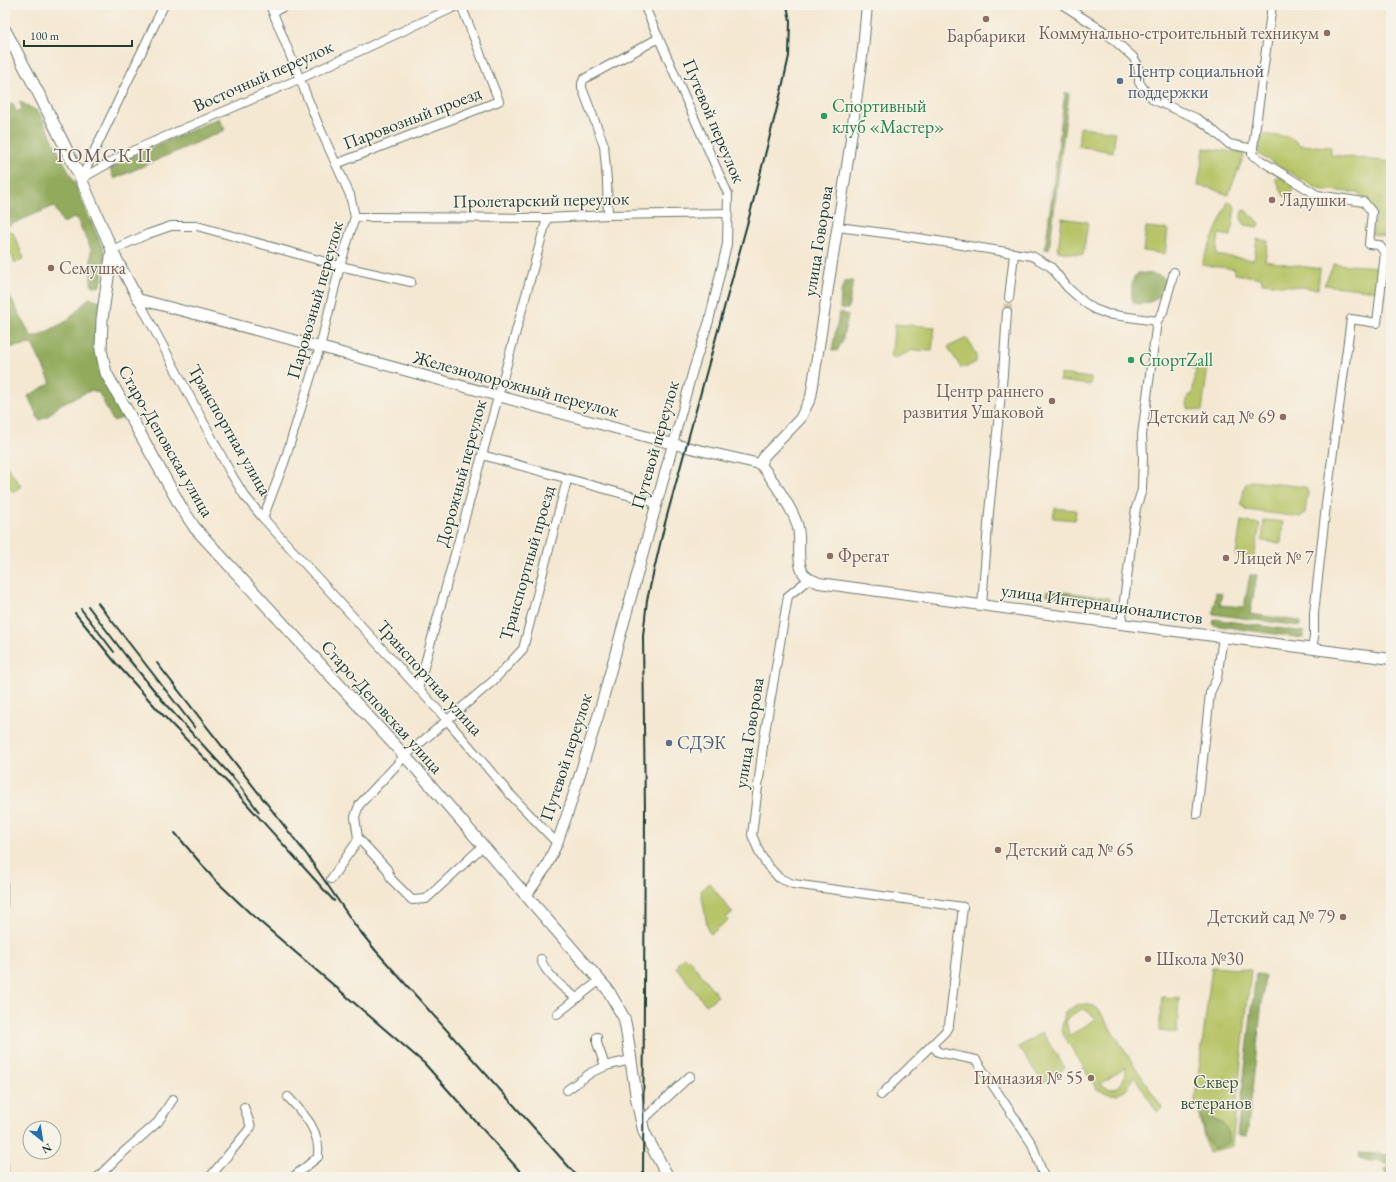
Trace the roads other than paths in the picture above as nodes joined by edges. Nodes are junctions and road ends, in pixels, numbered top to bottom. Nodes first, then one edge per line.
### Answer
1 (164, 5) edge
2 (287, 5) edge
3 (460, 5) edge
4 (644, 5) edge
5 (867, 5) edge
6 (1063, 5) edge
7 (1272, 5) edge
8 (271, 8) edge
9 (5, 30) edge
10 (659, 38) junction
11 (299, 79) junction
12 (1253, 149) junction
13 (336, 164) junction
14 (81, 179) junction
15 (728, 213) junction
16 (608, 215) junction
17 (355, 217) junction
18 (547, 218) junction
19 (838, 227) junction
20 (112, 250) junction
21 (1014, 254) junction
22 (340, 266) junction
23 (1174, 272) dead end
24 (411, 282) dead end
25 (1009, 298) tunnel mouth
26 (138, 299) junction
27 (1007, 312) tunnel mouth
28 (1157, 321) junction
29 (320, 347) junction
30 (498, 397) junction
31 (672, 444) junction
32 (482, 456) junction
33 (760, 464) junction
34 (567, 480) junction
35 (656, 504) junction
36 (263, 518) junction
37 (809, 579) junction
38 (982, 606) junction
39 (1121, 624) junction
40 (1223, 637) junction
41 (1312, 649) junction
42 (1391, 659) edge
43 (418, 689) junction
44 (447, 720) junction
45 (405, 756) junction
46 (1197, 814) dead end
47 (358, 838) junction
48 (557, 843) junction
49 (483, 846) junction
50 (331, 879) dead end
51 (526, 896) junction
52 (541, 959) dead end
53 (600, 980) junction
54 (577, 998) junction
55 (557, 1014) dead end
56 (597, 1038) dead end
57 (932, 1045) junction
58 (631, 1060) junction
59 (605, 1066) junction
60 (690, 1076) dead end
61 (567, 1090) dead end
62 (881, 1095) dead end
63 (288, 1096) dead end
64 (173, 1099) dead end
65 (244, 1107) dead end
66 (642, 1123) junction
67 (98, 1177) edge
68 (210, 1177) edge
69 (293, 1177) edge
70 (668, 1177) edge
71 (1044, 1177) edge

1 - 14 street
2 - 8 street
3 - 11 street, Восточный переулок
3 - 13 street, Паровозный проезд
4 - 10 street, Путевой переулок
5 - 19 street, улица Говорова
6 - 12 street
7 - 12 street
8 - 11 street, Паровозный переулок
9 - 14 main road, Транспортная улица
10 - 15 street, Путевой переулок
10 - 16 street
11 - 13 street, Паровозный переулок
11 - 14 street, Восточный переулок
12 - 41 street
13 - 17 street, Паровозный переулок
14 - 20 main road, Транспортная улица
15 - 16 street, Пролетарский переулок
15 - 31 street, Путевой переулок
16 - 18 street, Пролетарский переулок
17 - 18 street, Пролетарский переулок
17 - 22 street, Паровозный переулок
18 - 30 street, Дорожный переулок
19 - 21 street
19 - 33 street, улица Говорова
20 - 22 street
20 - 26 street, Транспортная улица
20 - 45 main road, Старо-Деповская улица
21 - 25 street
21 - 28 street
22 - 24 street
22 - 29 street, Паровозный переулок
23 - 28 street
26 - 29 street, Железнодорожный переулок
26 - 36 street, Транспортная улица
27 - 38 street
28 - 39 street
29 - 30 street, Железнодорожный переулок
29 - 36 street, Паровозный переулок
30 - 31 street, Железнодорожный переулок
30 - 32 street, Дорожный переулок
31 - 33 street, Железнодорожный переулок
31 - 35 street, Путевой переулок
32 - 34 street
32 - 43 street, Дорожный переулок
33 - 37 street
34 - 35 street
34 - 44 street, Транспортный проезд
35 - 48 street, Путевой переулок
36 - 43 street, Транспортная улица
37 - 38 street, улица Интернационалистов
37 - 57 street, улица Говорова
38 - 39 street, улица Интернационалистов
39 - 40 street, улица Интернационалистов
40 - 41 street, улица Интернационалистов
40 - 46 street
41 - 42 street, улица Интернационалистов
43 - 44 street, Транспортная улица
44 - 45 street, Транспортный проезд
44 - 48 street, Транспортная улица
45 - 47 street, Транспортный проезд
45 - 49 main road, Старо-Деповская улица
47 - 49 street
47 - 50 street
48 - 51 street, Путевой переулок
49 - 51 main road, Старо-Деповская улица
51 - 53 main road, Старо-Деповская улица
52 - 54 street
53 - 54 street
53 - 58 main road, Старо-Деповская улица
54 - 55 street
56 - 59 street
57 - 62 street
57 - 71 street
58 - 59 street
58 - 66 main road, Старо-Деповская улица
59 - 61 street
60 - 66 street
63 - 69 street
64 - 67 street
65 - 68 street
66 - 70 main road, Старо-Деповская улица

